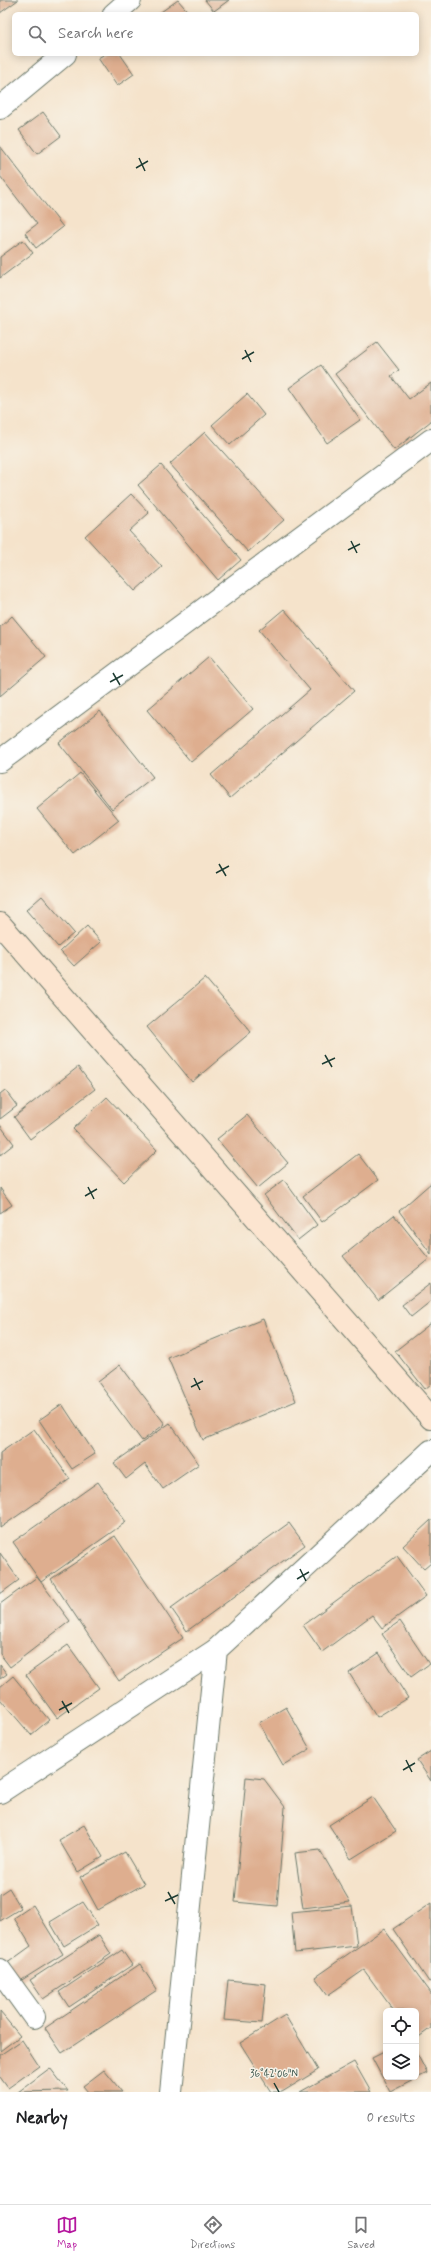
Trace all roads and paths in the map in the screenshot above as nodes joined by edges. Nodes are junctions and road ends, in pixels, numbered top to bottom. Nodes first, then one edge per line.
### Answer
1 (130, 0) edge
2 (116, 12) edge
3 (63, 56) edge
4 (0, 108) edge
5 (431, 440) edge
6 (0, 761) edge
7 (0, 924) edge
8 (431, 1418) edge
9 (431, 1451) edge
10 (216, 1650) junction
11 (0, 1792) edge
12 (0, 1970) edge
13 (34, 2017) dead end
14 (171, 2092) edge

1 - 2 street
3 - 4 street
5 - 6 street
7 - 8 street
9 - 10 street
10 - 11 street
10 - 14 street
12 - 13 street

